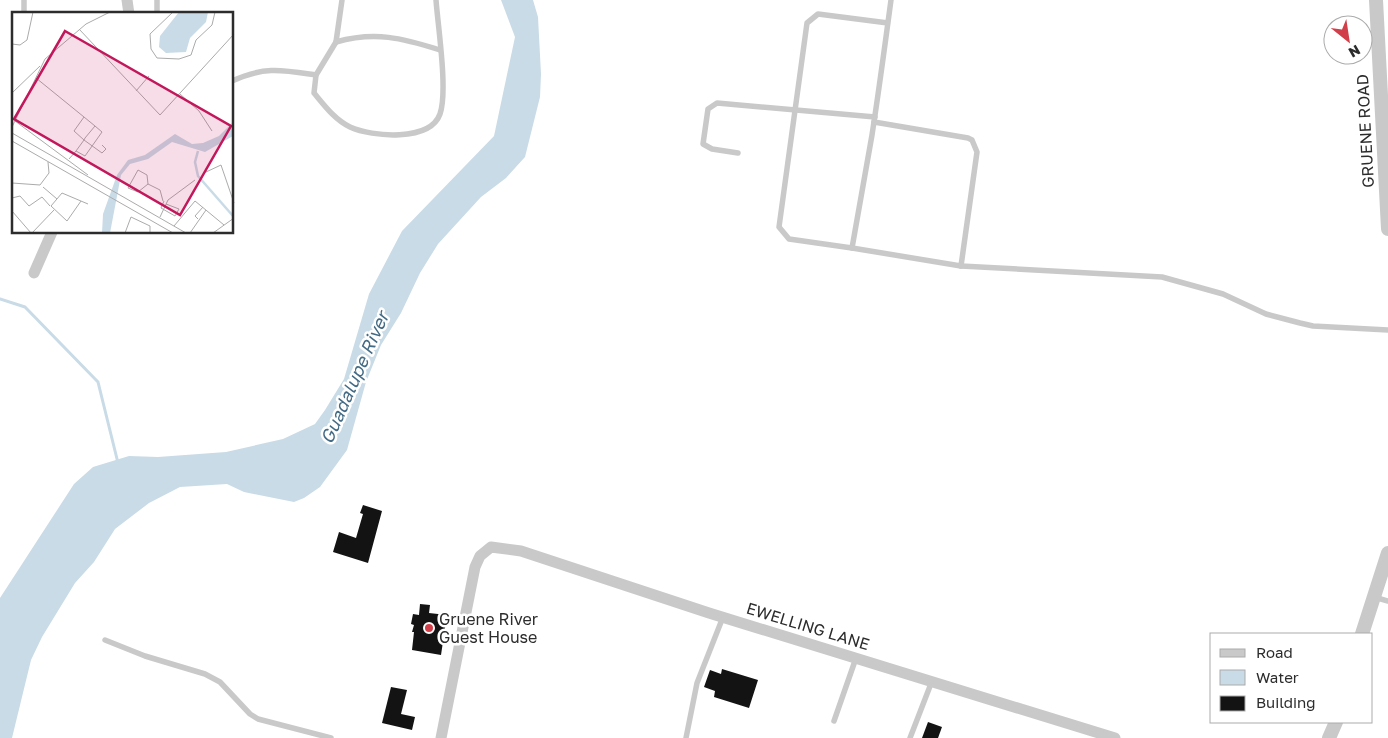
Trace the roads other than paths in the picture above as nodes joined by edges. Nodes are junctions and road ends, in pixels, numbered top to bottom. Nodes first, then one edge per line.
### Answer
1 (342, 0) edge
2 (436, 0) edge
3 (891, 0) edge
4 (1376, 0) edge
5 (888, 23) junction
6 (336, 42) junction
7 (440, 50) junction
8 (316, 75) junction
9 (234, 80) edge
10 (795, 110) junction
11 (874, 120) junction
12 (738, 153) dead end
13 (1388, 229) edge
14 (51, 234) edge
15 (852, 248) junction
16 (961, 266) junction
17 (34, 273) dead end
18 (1388, 330) edge
19 (1388, 553) edge
20 (1374, 597) junction
21 (1388, 601) edge
22 (723, 617) junction
23 (1362, 633) edge
24 (105, 640) dead end
25 (856, 658) junction
26 (932, 682) junction
27 (834, 721) dead end
28 (1336, 723) edge
29 (331, 738) edge
30 (441, 738) edge
31 (686, 738) edge
32 (910, 738) edge
33 (1114, 738) edge
34 (1329, 738) edge

1 - 6 lane
2 - 7 lane
3 - 5 lane
4 - 13 street, GRUENE ROAD
5 - 10 lane
5 - 11 lane
6 - 7 lane
6 - 8 lane
7 - 8 lane
8 - 9 lane
10 - 11 lane
10 - 12 lane
10 - 15 lane
11 - 15 lane
11 - 16 lane
14 - 17 street
15 - 16 lane
16 - 18 lane
19 - 20 street
20 - 21 lane
20 - 23 street
22 - 25 street, EWELLING LANE
22 - 30 street, EWELLING LANE
22 - 31 lane
24 - 29 lane
25 - 26 street, EWELLING LANE
25 - 27 lane
26 - 32 lane
26 - 33 street, EWELLING LANE
28 - 34 street

